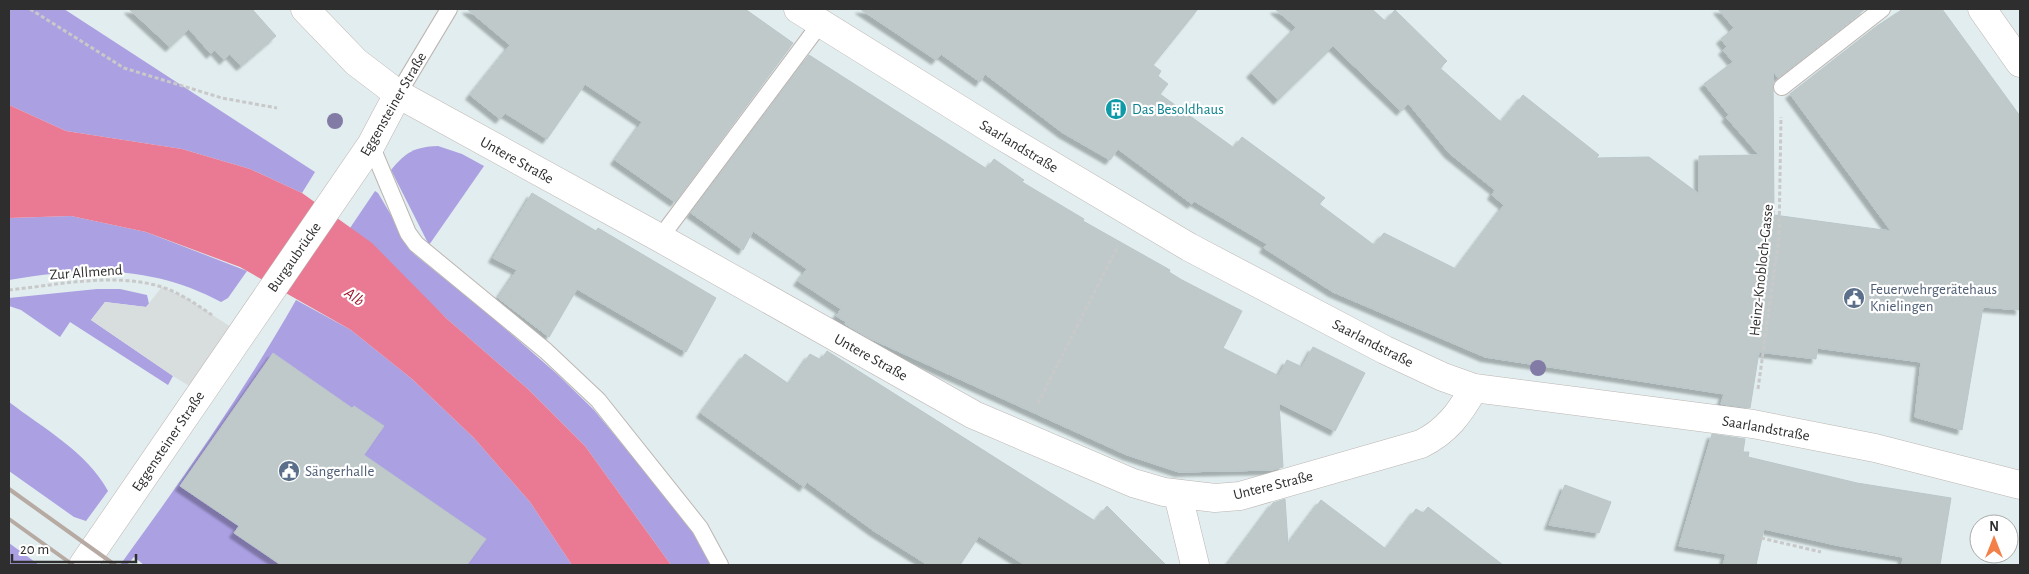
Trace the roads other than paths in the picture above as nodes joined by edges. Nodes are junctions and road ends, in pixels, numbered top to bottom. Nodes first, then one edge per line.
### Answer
1 (304, 9) edge
2 (449, 9) edge
3 (798, 9) edge
4 (1882, 9) edge
5 (1982, 9) edge
6 (820, 24) junction
7 (2020, 63) edge
8 (1782, 87) road end
9 (398, 94) junction
10 (371, 145) junction
11 (336, 198) joint
12 (660, 238) junction
13 (247, 326) joint
14 (1474, 388) junction
15 (2020, 485) edge
16 (1178, 495) junction
17 (83, 565) edge
18 (720, 565) edge
19 (1195, 565) edge

1 - 9 street, Untere Straße
2 - 9 lane, Eggensteiner Straße
3 - 6 street, Saarlandstraße
4 - 8 lane
5 - 7 street
6 - 12 lane
6 - 14 street, Saarlandstraße
9 - 10 street, Eggensteiner Straße
9 - 12 street, Untere Straße
10 - 11 street, Eggensteiner Straße
10 - 18 lane
11 - 13 street, Burgaubrücke
12 - 16 street, Untere Straße
13 - 17 street, Eggensteiner Straße
14 - 15 street, Saarlandstraße
14 - 16 street, Untere Straße
16 - 19 street

